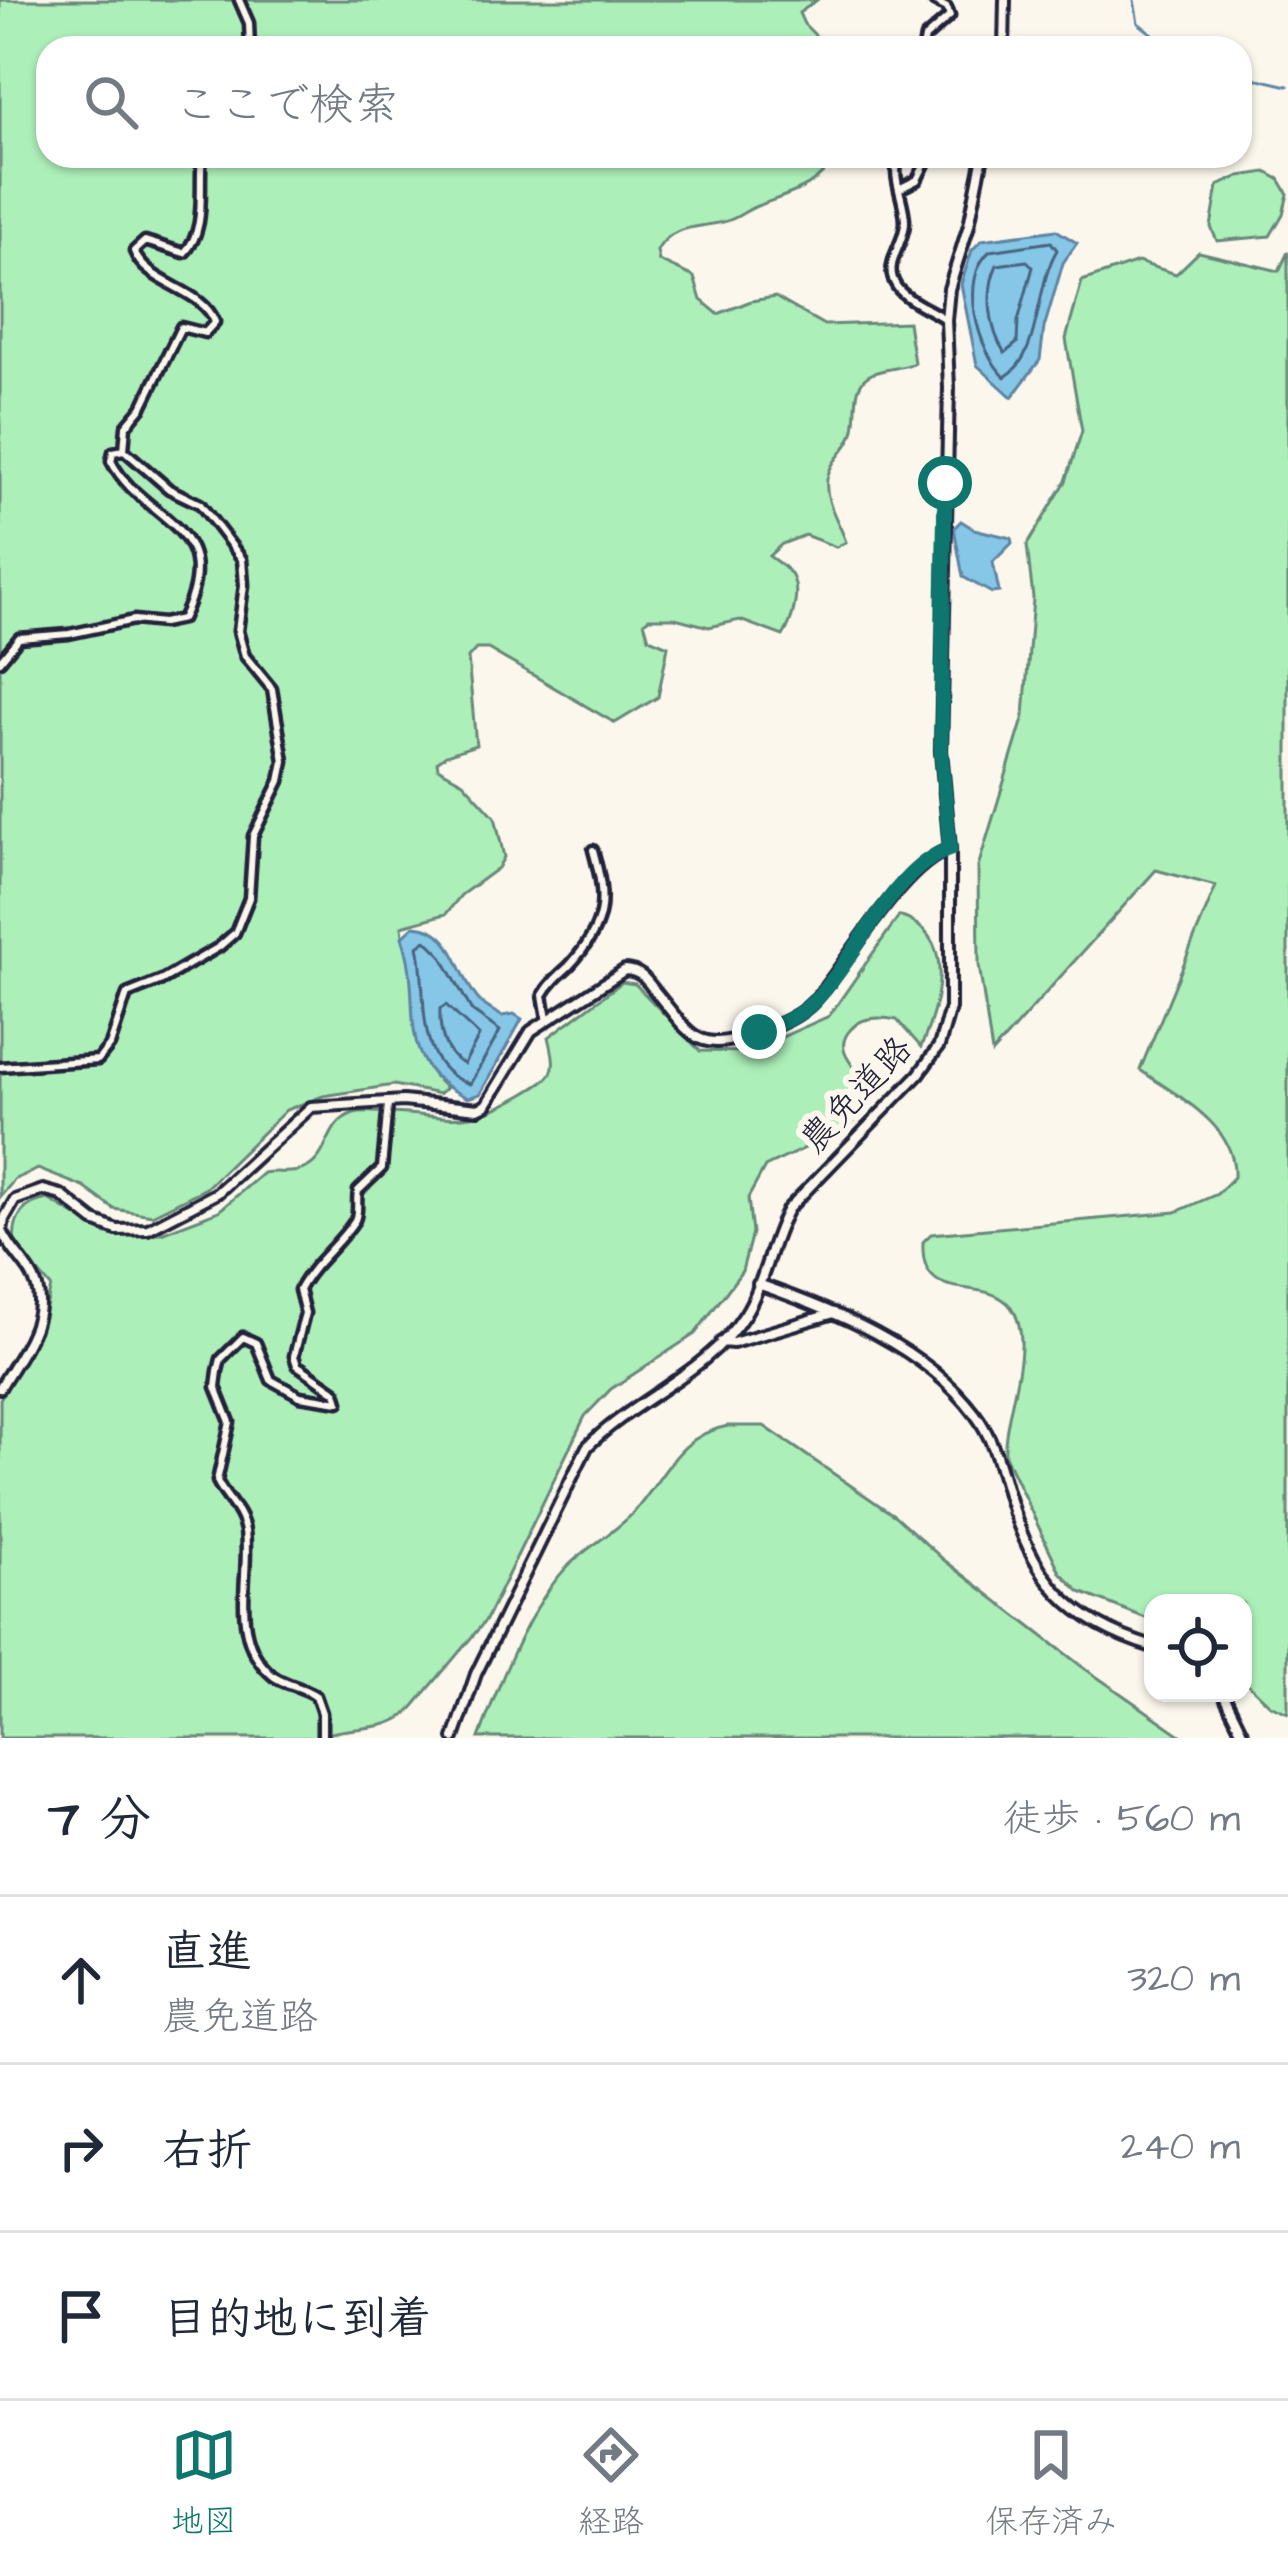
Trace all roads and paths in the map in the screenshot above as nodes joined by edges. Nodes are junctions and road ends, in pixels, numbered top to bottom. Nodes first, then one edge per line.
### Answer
1 (239, 0) edge
2 (932, 0) edge
3 (1005, 0) edge
4 (250, 36) edge
5 (927, 36) edge
6 (1004, 36) edge
7 (201, 168) edge
8 (896, 168) edge
9 (926, 168) edge
10 (981, 168) edge
11 (901, 188) junction
12 (946, 320) junction
13 (124, 449) junction
14 (0, 661) edge
15 (950, 849) junction
16 (592, 850) dead end
17 (547, 1018) junction
18 (0, 1066) edge
19 (388, 1103) junction
20 (758, 1284) junction
21 (834, 1313) junction
22 (720, 1342) junction
23 (0, 1388) edge
24 (1144, 1644) edge
25 (1227, 1702) edge
26 (322, 1738) edge
27 (454, 1738) edge
28 (1245, 1738) edge

1 - 4 street
2 - 5 street
3 - 6 street
7 - 13 street
8 - 11 street
9 - 11 street
10 - 12 street, 農免道路
11 - 12 street
12 - 15 street, 農免道路
13 - 14 street
13 - 18 street
15 - 17 street
15 - 20 street, 農免道路
16 - 17 street
17 - 19 street
19 - 23 street
19 - 26 street
20 - 21 street
20 - 22 street, 農免道路
21 - 22 street
21 - 24 street
22 - 27 street, 農免道路
25 - 28 street

